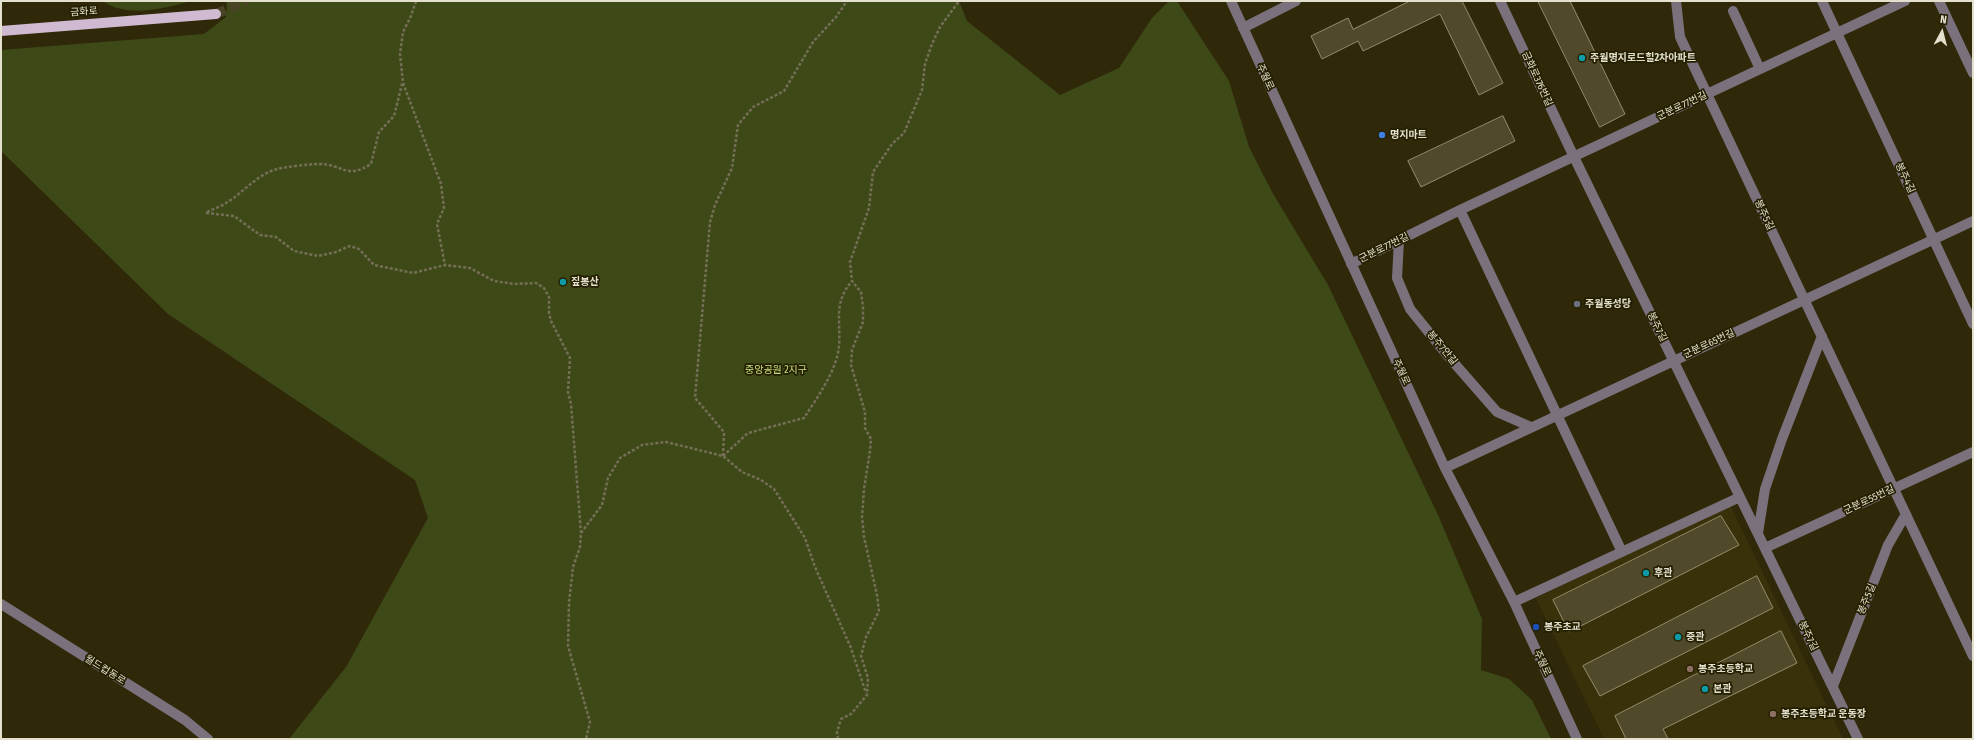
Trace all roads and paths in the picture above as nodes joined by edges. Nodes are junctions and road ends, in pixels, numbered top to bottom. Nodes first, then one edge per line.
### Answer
1 (416, 1) edge
2 (847, 1) edge
3 (959, 1) edge
4 (1231, 1) edge
5 (1296, 1) edge
6 (1500, 1) edge
7 (1676, 1) edge
8 (1822, 1) edge
9 (1904, 1) edge
10 (1939, 1) edge
11 (1733, 11) dead end
12 (216, 14) tunnel mouth
13 (1243, 28) junction
14 (1, 31) edge
15 (1837, 33) junction
16 (1760, 69) junction
17 (1973, 73) edge
18 (403, 83) junction
19 (1707, 94) junction
20 (1574, 156) junction
21 (1460, 210) junction
22 (1973, 221) edge
23 (1934, 239) junction
24 (1399, 240) junction
25 (1351, 264) junction
26 (445, 265) junction
27 (852, 281) junction
28 (1804, 299) junction
29 (1973, 324) edge
30 (1822, 336) junction
31 (1673, 360) junction
32 (1557, 415) junction
33 (1531, 427) junction
34 (1973, 452) edge
35 (723, 456) junction
36 (1445, 468) junction
37 (1894, 488) junction
38 (1740, 497) junction
39 (1906, 514) junction
40 (581, 533) junction
41 (1758, 533) junction
42 (1765, 548) junction
43 (1622, 552) junction
44 (1514, 602) junction
45 (1, 604) edge
46 (1973, 656) edge
47 (1833, 686) junction
48 (867, 695) junction
49 (208, 739) edge
50 (586, 739) edge
51 (838, 739) edge
52 (1577, 739) edge
53 (1858, 739) edge

1 - 18 path
2 - 35 path
3 - 27 path
4 - 13 street, 주월로
5 - 13 street
6 - 20 street, 금화로376번길
7 - 19 street, 봉주5길
8 - 15 street, 봉주4길
9 - 15 street, 군분로77번길
10 - 17 street
11 - 16 street
12 - 14 main road, 금화로
13 - 25 street, 주월로
15 - 16 street, 군분로77번길
15 - 23 street, 봉주4길
16 - 19 street, 군분로77번길
18 - 26 path
18 - 26 path
19 - 20 street, 군분로77번길
19 - 28 street, 봉주5길
20 - 21 street, 군분로77번길
20 - 31 street, 봉주7길
21 - 24 street, 군분로77번길
21 - 32 street
22 - 23 street, 군분로65번길
23 - 28 street, 군분로65번길
23 - 29 street, 봉주4길
24 - 25 street, 군분로77번길
24 - 33 street, 봉주7안길
25 - 36 street, 주월로
26 - 40 path
27 - 35 path
27 - 48 path
28 - 30 street, 봉주5길
28 - 31 street, 군분로65번길
30 - 37 street, 봉주5길
30 - 41 street
31 - 32 street, 군분로65번길
31 - 38 street, 봉주7길
32 - 33 street, 군분로65번길
32 - 43 street
33 - 36 street, 군분로65번길
34 - 37 street, 군분로55번길
35 - 40 path
35 - 48 path
36 - 44 street, 주월로
37 - 39 street, 봉주5길
37 - 42 street, 군분로55번길
38 - 41 street, 봉주7길
38 - 43 street
39 - 46 street, 봉주5길
39 - 47 street, 봉주5길
40 - 50 path
41 - 42 street, 봉주7길
42 - 47 street, 봉주7길
43 - 44 street
44 - 52 street, 주월로
45 - 49 street, 월드컵동로
47 - 53 street, 봉주7길
48 - 51 path

